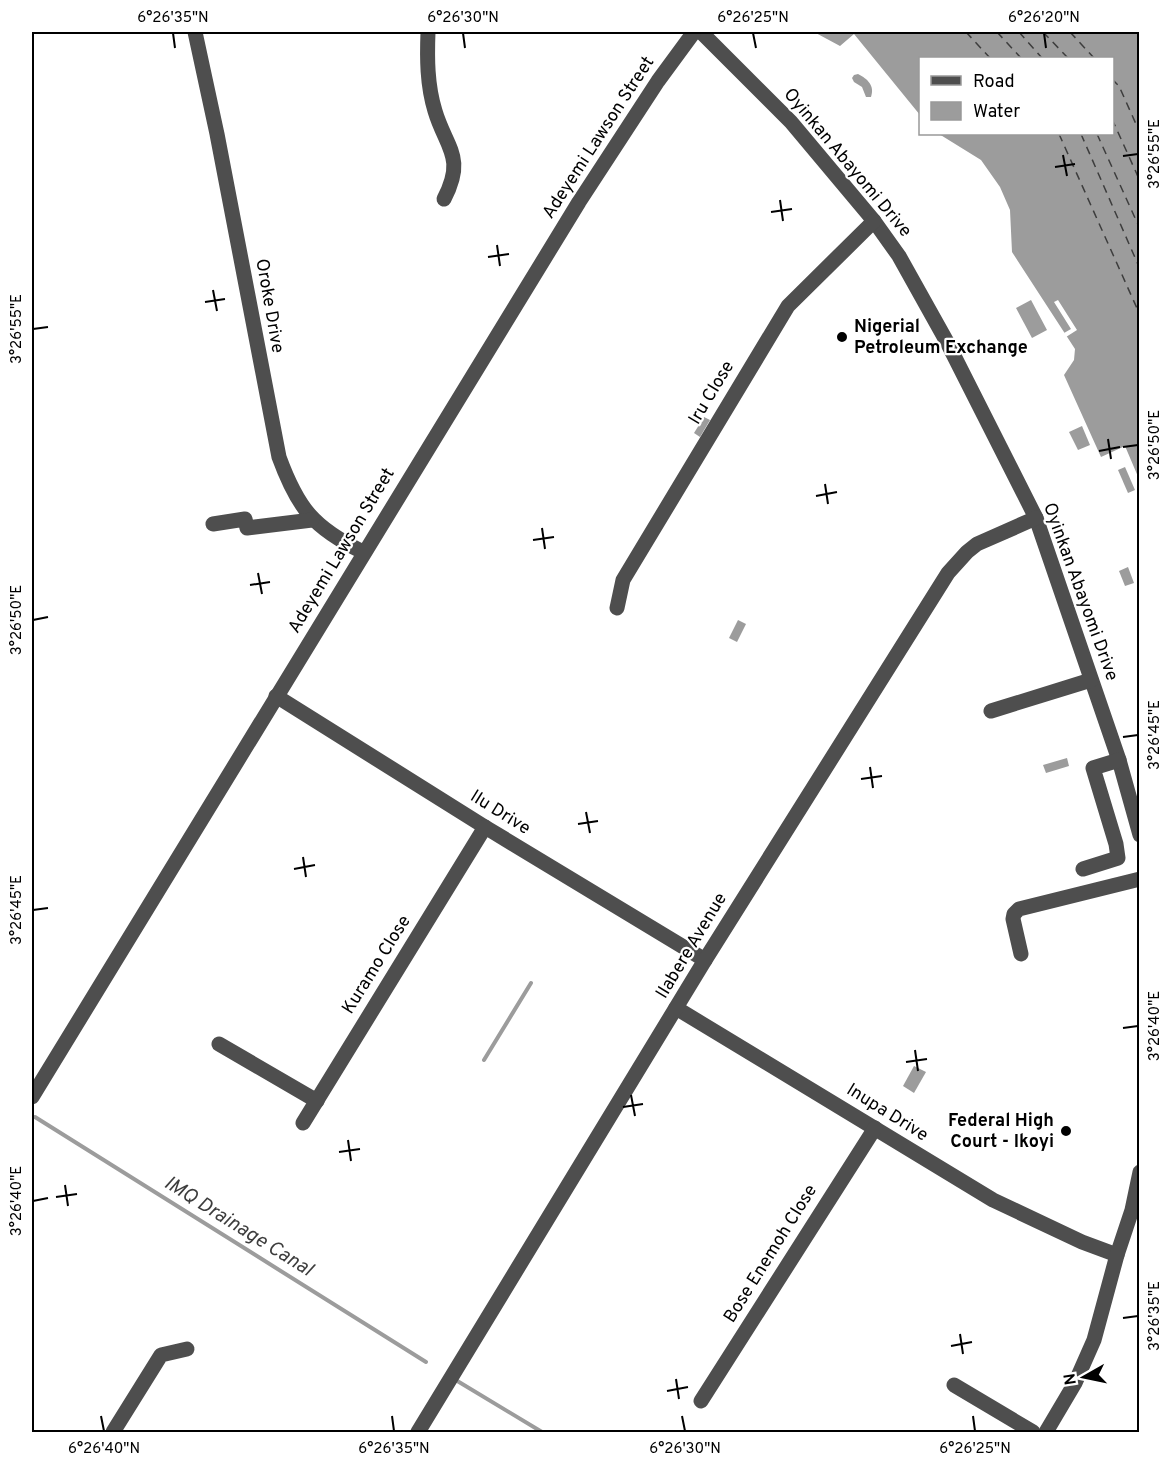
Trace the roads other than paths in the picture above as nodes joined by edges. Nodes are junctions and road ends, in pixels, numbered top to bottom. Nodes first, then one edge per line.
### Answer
1 (195, 32) edge
2 (428, 32) edge
3 (694, 32) edge
4 (701, 32) edge
5 (444, 199) dead end
6 (874, 221) junction
7 (1036, 518) junction
8 (312, 520) junction
9 (213, 524) dead end
10 (363, 552) junction
11 (617, 608) dead end
12 (1091, 680) junction
13 (276, 696) junction
14 (991, 711) dead end
15 (1119, 760) junction
16 (485, 827) junction
17 (1140, 835) edge
18 (1083, 869) dead end
19 (1140, 879) edge
20 (1021, 954) dead end
21 (705, 960) junction
22 (676, 1008) junction
23 (219, 1044) dead end
24 (32, 1097) edge
25 (317, 1101) junction
26 (303, 1124) dead end
27 (875, 1128) junction
28 (1140, 1172) edge
29 (1117, 1255) junction
30 (187, 1348) dead end
31 (954, 1385) dead end
32 (701, 1401) dead end
33 (113, 1432) edge
34 (418, 1432) edge
35 (1033, 1432) edge
36 (1046, 1432) edge

1 - 8 street, Oroke Drive
2 - 5 street
3 - 10 street, Adeyemi Lawson Street
4 - 6 street, Oyinkan Abayomi Drive
6 - 7 street, Oyinkan Abayomi Drive
6 - 11 street, Iru Close
7 - 12 street, Oyinkan Abayomi Drive
7 - 21 street, Ilabere Avenue
8 - 9 street
8 - 10 street, Oroke Drive
10 - 13 street, Adeyemi Lawson Street
12 - 14 street
12 - 15 street, Oyinkan Abayomi Drive
13 - 16 street, Ilu Drive
13 - 24 street, Adeyemi Lawson Street
15 - 17 street, Oyinkan Abayomi Drive
15 - 18 street
16 - 21 street, Ilu Drive
16 - 25 street, Kuramo Close
19 - 20 street
21 - 22 street, Ilabere Avenue
22 - 27 street, Inupa Drive
22 - 34 street, Ilabere Avenue
23 - 25 street
25 - 26 street, Kuramo Close
27 - 29 street, Inupa Drive
27 - 32 street, Bose Enemoh Close
28 - 29 street
29 - 36 street
30 - 33 street
31 - 35 street

